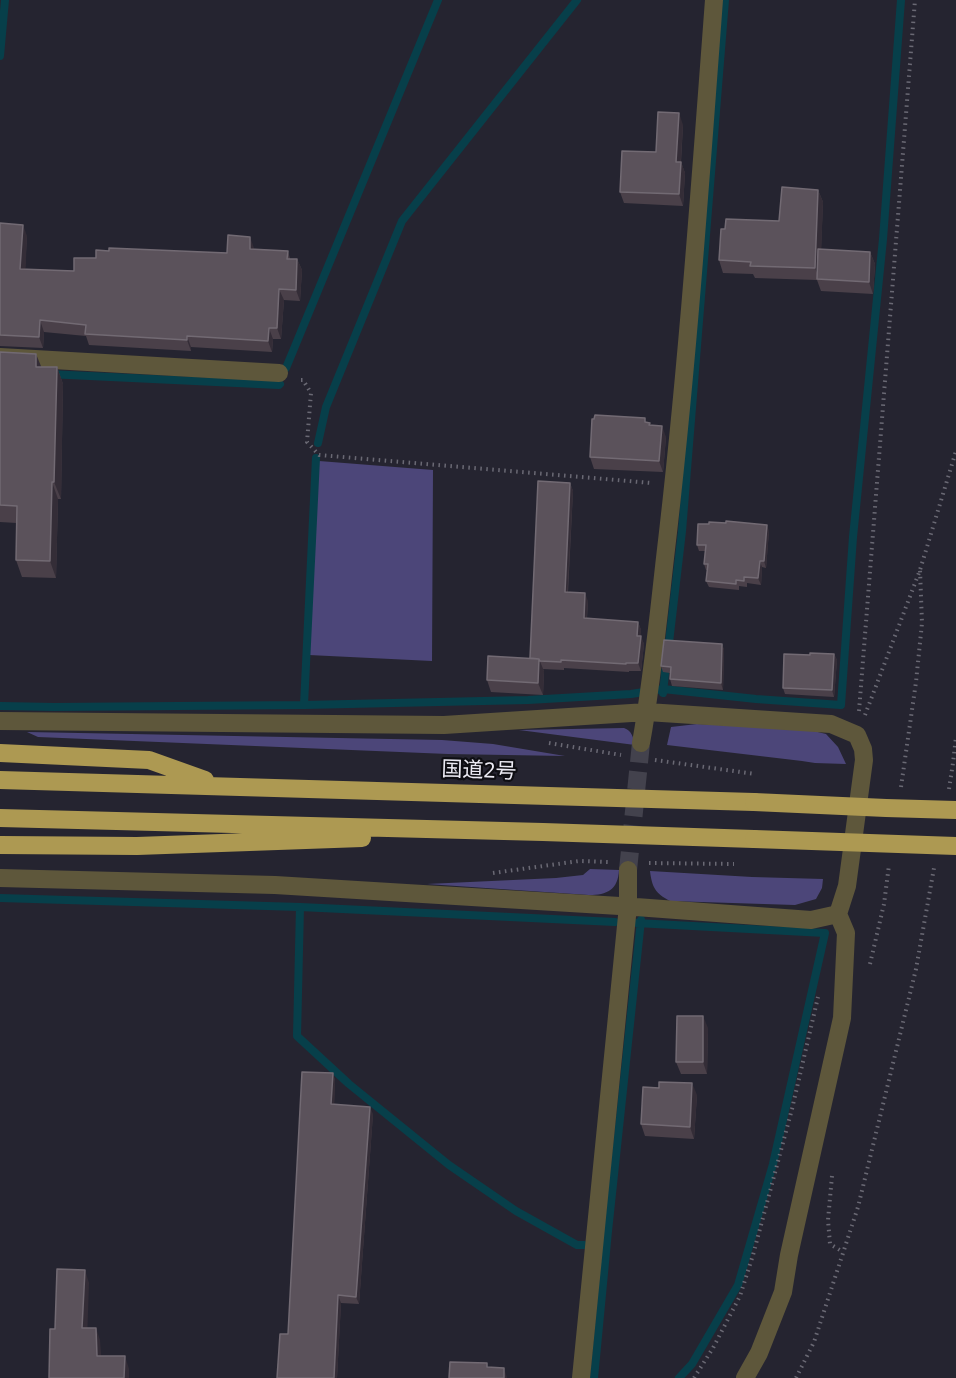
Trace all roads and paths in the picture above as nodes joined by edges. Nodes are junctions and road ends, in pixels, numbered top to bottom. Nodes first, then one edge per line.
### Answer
1 (714, 0) edge
2 (915, 0) edge
3 (0, 357) edge
4 (279, 374) joint
5 (956, 451) edge
6 (674, 485) junction
7 (648, 698) junction
8 (0, 721) edge
9 (857, 735) junction
10 (956, 737) edge
11 (548, 743) dead end
12 (635, 749) joint
13 (0, 753) edge
14 (652, 759) dead end
15 (755, 774) dead end
16 (0, 780) edge
17 (223, 786) junction
18 (952, 804) edge
19 (0, 818) edge
20 (543, 832) junction
21 (0, 845) edge
22 (956, 846) edge
23 (648, 862) dead end
24 (741, 864) dead end
25 (621, 866) joint
26 (935, 866) dead end
27 (488, 874) dead end
28 (0, 878) edge
29 (628, 906) junction
30 (838, 914) junction
31 (819, 994) dead end
32 (581, 1378) edge
33 (694, 1378) edge
34 (745, 1378) edge
35 (796, 1378) edge

1 - 6 street
2 - 9 path
3 - 4 street
4 - 6 path
5 - 9 path
6 - 7 street
7 - 8 street
7 - 9 street
7 - 12 street
9 - 30 street
10 - 18 path
11 - 12 path
13 - 17 highway
14 - 15 path
16 - 17 highway, 国道2号
17 - 18 highway, 国道2号, bridge
19 - 20 highway
20 - 21 highway
20 - 22 highway, bridge
23 - 24 path
25 - 27 path
25 - 29 street
26 - 35 path
28 - 29 street
29 - 30 street
29 - 32 street
30 - 34 street
31 - 33 path

